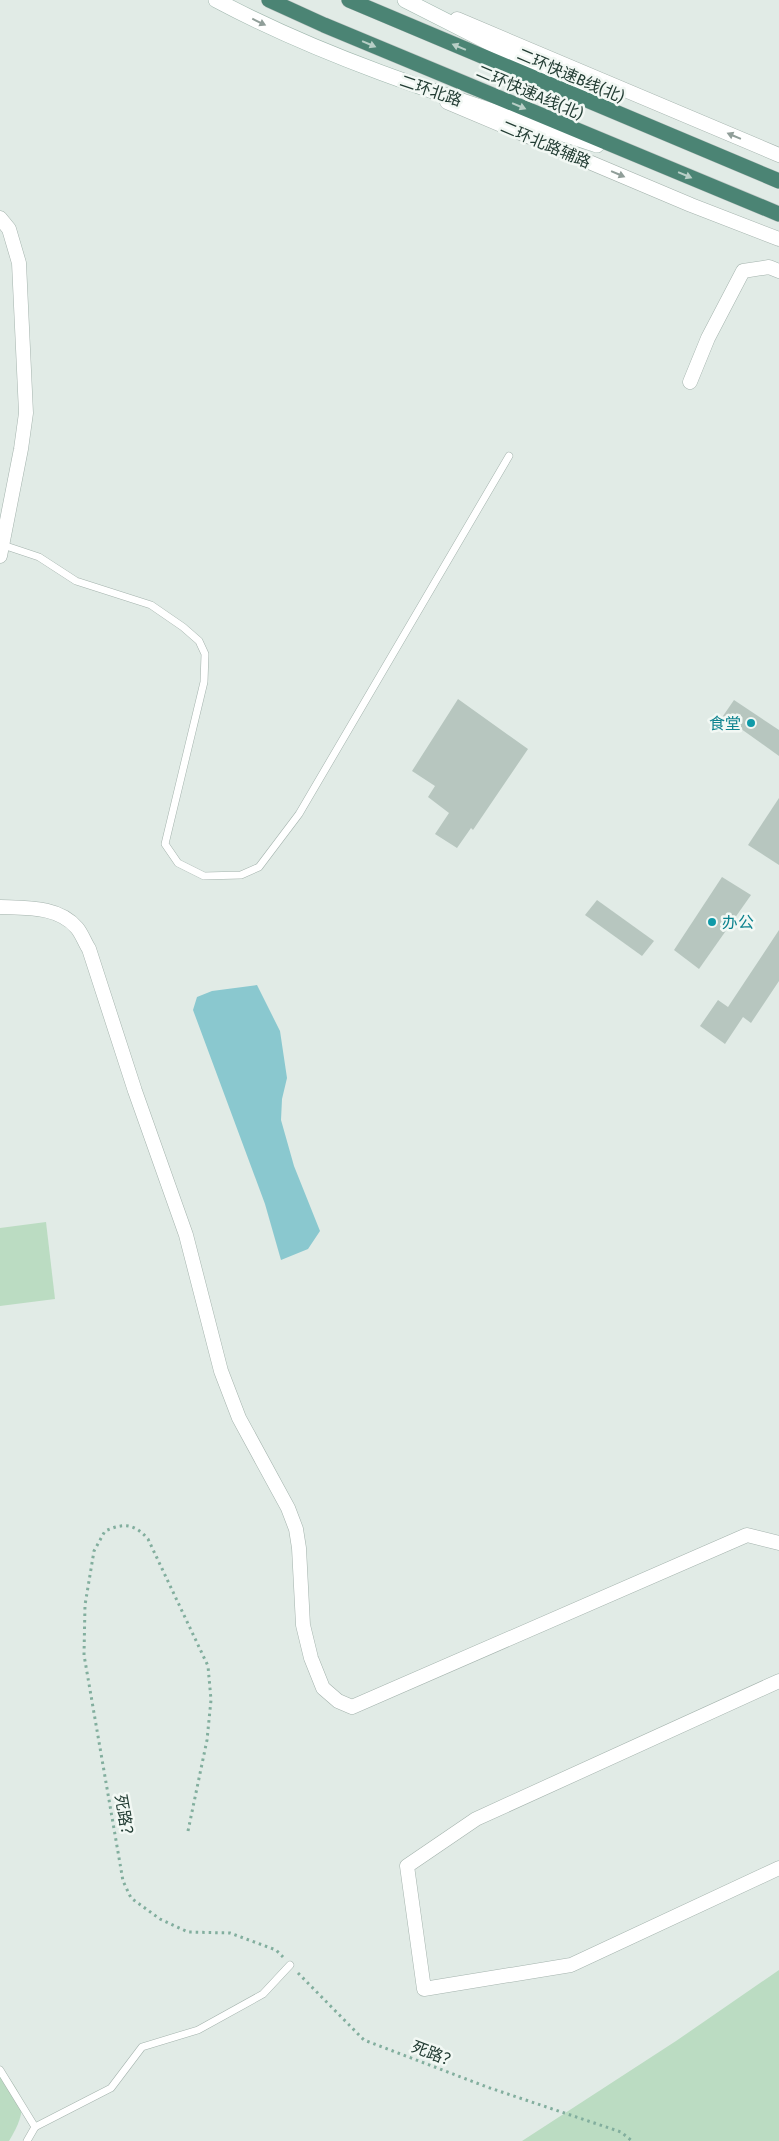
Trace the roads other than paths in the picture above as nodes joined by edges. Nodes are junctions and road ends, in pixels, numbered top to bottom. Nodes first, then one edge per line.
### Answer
1 (216, 0) edge
2 (268, 0) edge
3 (349, 0) edge
4 (405, 0) edge
5 (411, 0) edge
6 (314, 47) junction
7 (665, 134) junction
8 (779, 155) edge
9 (654, 162) junction
10 (779, 181) edge
11 (779, 214) edge
12 (0, 218) edge
13 (779, 240) edge
14 (779, 271) edge
15 (690, 382) dead end
16 (509, 456) dead end
17 (1, 551) edge
18 (0, 907) edge
19 (779, 1543) edge
20 (779, 1680) edge
21 (779, 1868) edge
22 (290, 1965) road end
23 (0, 2070) edge
24 (35, 2127) junction
25 (27, 2141) edge

1 -> 6 main road, 二环北路
2 -> 9 highway, 二环快速A线(北)
7 -> 3 highway, 二环快速B线(北)
4 - 7 main road
8 -> 5 street
6 - 9 main road, 二环北路
6 -> 13 street, 二环北路辅路
7 - 10 highway, 二环快速B线(北)
9 -> 11 highway, 二环快速A线(北)
12 - 17 street
14 - 15 street
16 - 17 lane
18 - 19 street
20 - 21 street
22 - 24 lane
23 - 24 lane
24 - 25 lane

